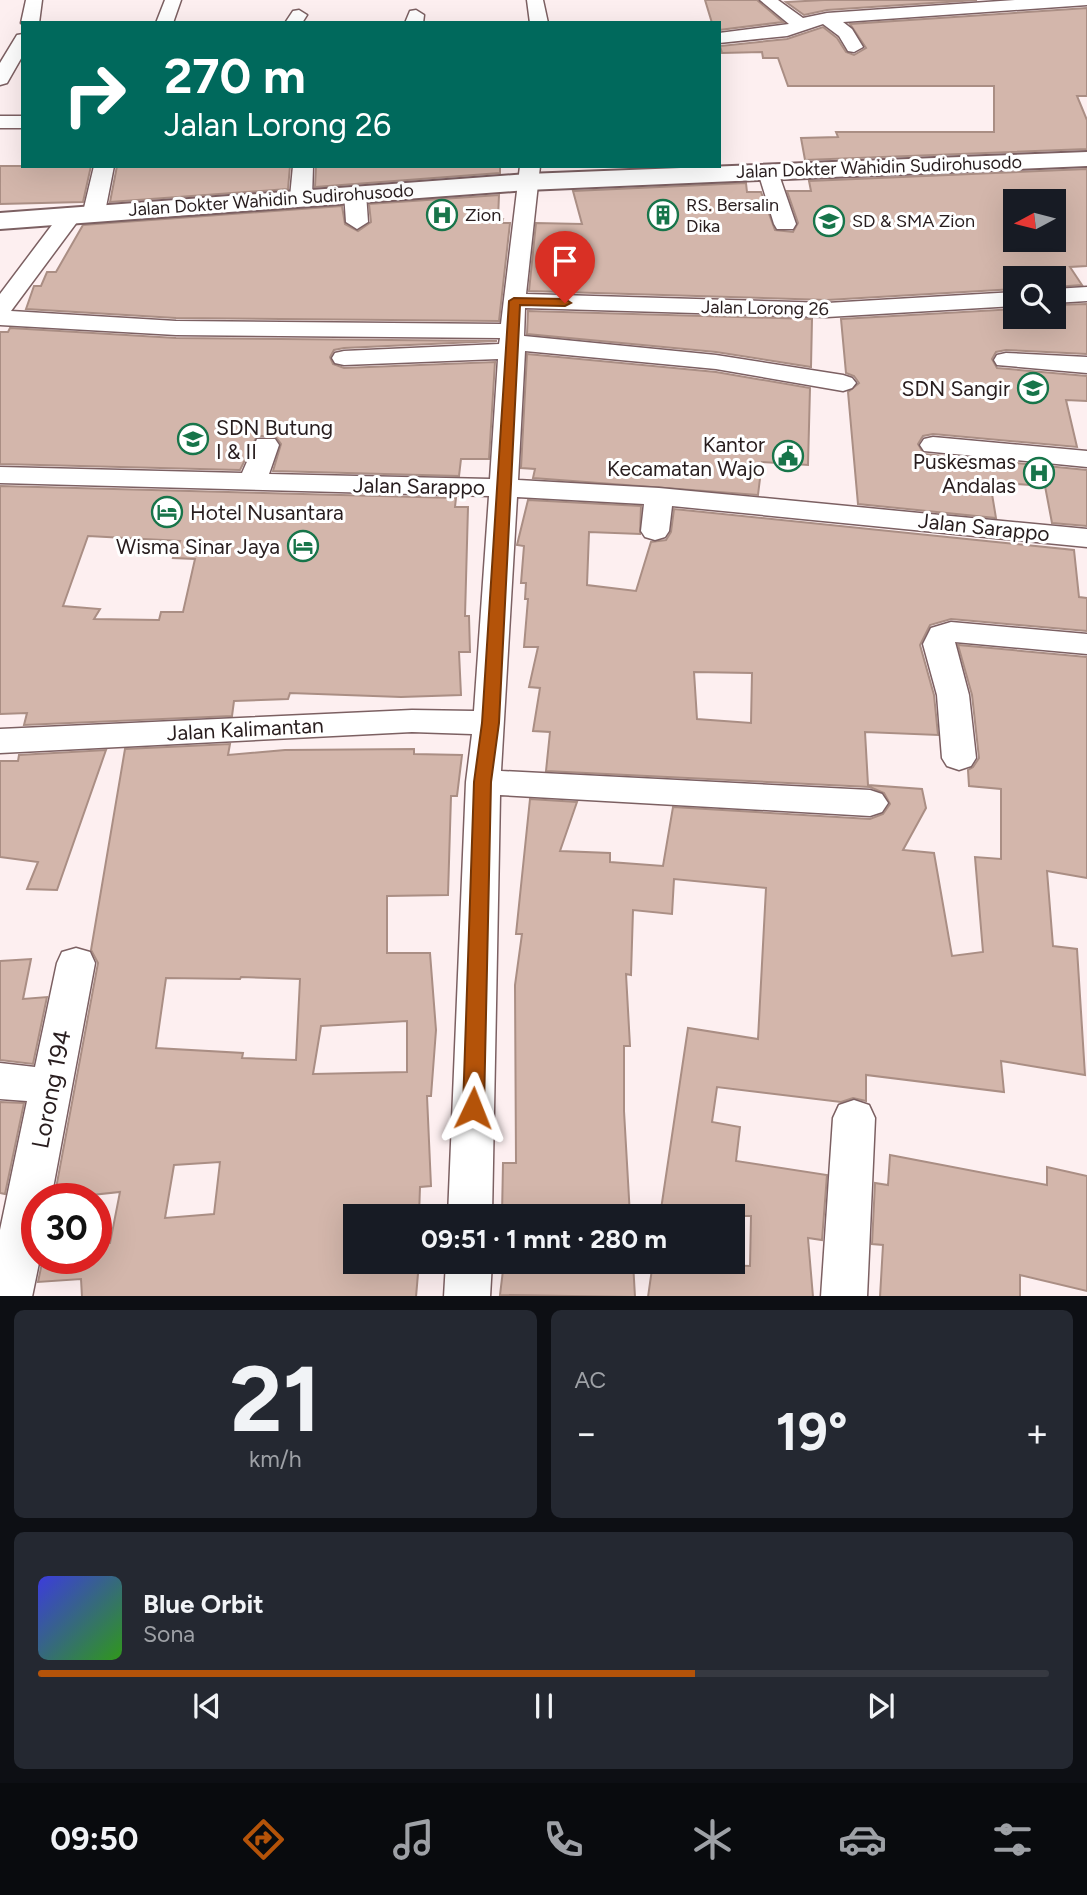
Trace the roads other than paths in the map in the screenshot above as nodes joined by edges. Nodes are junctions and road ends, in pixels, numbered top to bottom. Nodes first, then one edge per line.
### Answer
1 (34, 0) edge
2 (173, 0) edge
3 (536, 0) edge
4 (768, 0) edge
5 (1087, 0) edge
6 (865, 15) junction
7 (827, 18) junction
8 (30, 21) edge
9 (165, 21) edge
10 (539, 21) edge
11 (799, 24) junction
12 (881, 36) dead end
13 (721, 38) edge
14 (21, 42) edge
15 (854, 47) dead end
16 (0, 79) edge
17 (0, 122) edge
18 (21, 122) edge
19 (1087, 159) edge
20 (103, 168) edge
21 (303, 168) edge
22 (768, 172) junction
23 (528, 174) edge
24 (355, 193) junction
25 (301, 197) junction
26 (83, 213) junction
27 (0, 221) edge
28 (357, 222) dead end
29 (785, 224) dead end
30 (1087, 294) edge
31 (1066, 295) edge
32 (1003, 300) edge
33 (0, 310) edge
34 (0, 318) edge
35 (514, 331) junction
36 (344, 358) dead end
37 (1006, 360) dead end
38 (1087, 365) edge
39 (843, 383) dead end
40 (266, 445) dead end
41 (933, 445) dead end
42 (1087, 459) edge
43 (0, 475) edge
44 (253, 481) junction
45 (506, 488) junction
46 (659, 496) junction
47 (655, 531) dead end
48 (1087, 537) edge
49 (1087, 644) edge
50 (491, 723) junction
51 (0, 741) edge
52 (959, 758) dead end
53 (483, 782) junction
54 (870, 803) dead end
55 (76, 963) dead end
56 (0, 1081) edge
57 (52, 1086) junction
58 (854, 1118) dead end
59 (470, 1204) edge
60 (468, 1274) edge
61 (9, 1296) edge
62 (467, 1296) edge
63 (844, 1296) edge

1 - 8 street
2 - 9 street
3 - 10 street
4 - 11 street
5 - 6 street
6 - 7 street
6 - 12 street
7 - 11 street
7 - 15 street
11 - 13 street
14 - 16 street
17 - 18 street
19 - 22 main road, Jalan Dokter Wahidin Sudirohusodo
20 - 26 street
21 - 25 street
22 - 23 main road, Jalan Dokter Wahidin Sudirohusodo
22 - 29 street
23 - 24 main road, Jalan Dokter Wahidin Sudirohusodo
23 - 35 street
24 - 25 main road, Jalan Dokter Wahidin Sudirohusodo
24 - 28 street
25 - 26 main road, Jalan Dokter Wahidin Sudirohusodo
26 - 27 main road, Jalan Dokter Wahidin Sudirohusodo
26 - 33 street
30 - 31 street
32 - 35 street, Jalan Lorong 26
34 - 35 street
35 - 36 street
35 - 39 street
35 - 45 street
37 - 38 street
40 - 44 street
41 - 42 street
43 - 44 street, Jalan Sarappo
44 - 45 street, Jalan Sarappo
45 - 46 street, Jalan Sarappo
45 - 50 street
46 - 47 street
46 - 48 street, Jalan Sarappo
49 - 52 street
50 - 51 street, Jalan Kalimantan
50 - 53 street
53 - 54 street
53 - 59 street
55 - 57 street, Lorong 194
56 - 57 street
57 - 61 street, Lorong 194
58 - 63 street
60 - 62 street

